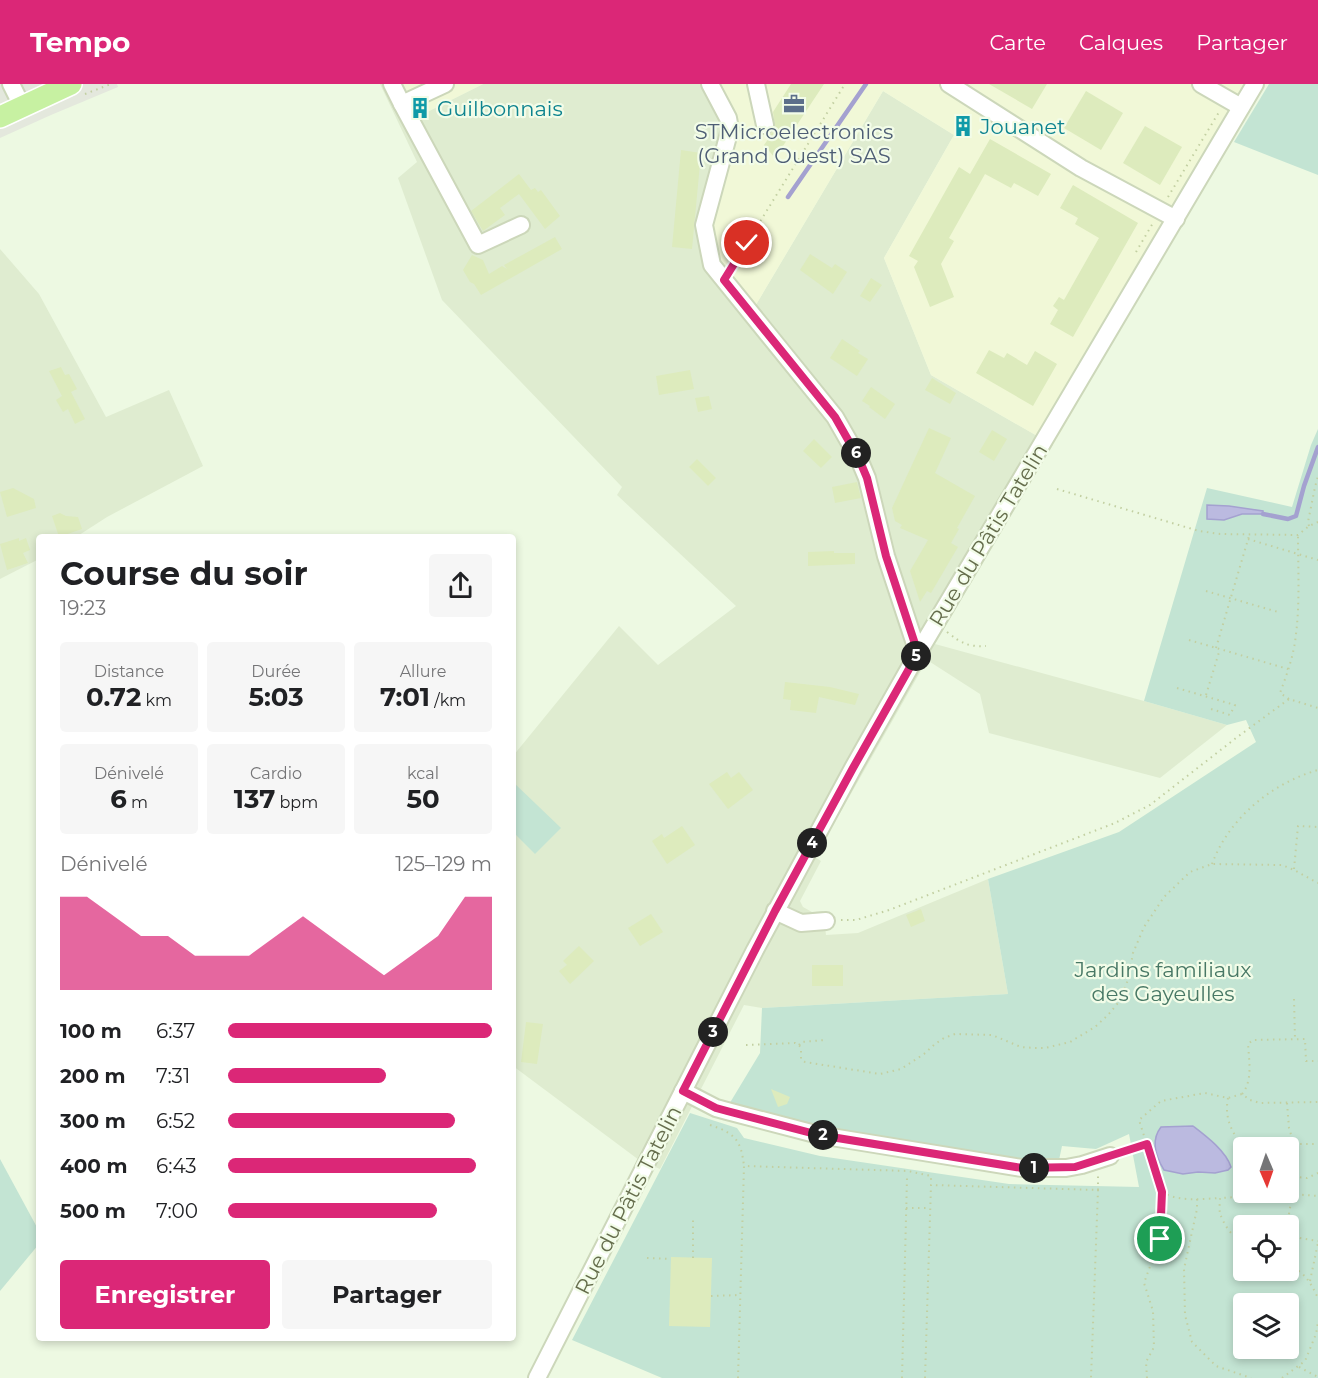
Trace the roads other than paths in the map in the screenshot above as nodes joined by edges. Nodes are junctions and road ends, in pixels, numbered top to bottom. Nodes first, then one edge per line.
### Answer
1 (11, 84) edge
2 (71, 84) edge
3 (392, 84) edge
4 (445, 84) edge
5 (710, 84) edge
6 (756, 84) edge
7 (949, 84) edge
8 (1201, 84) edge
9 (1255, 84) edge
10 (402, 104) junction
11 (22, 106) junction
12 (1241, 107) junction
13 (0, 117) edge
14 (765, 124) dead end
15 (1176, 219) junction
16 (521, 225) dead end
17 (918, 653) junction
18 (775, 911) junction
19 (826, 921) road end
20 (683, 1091) junction
21 (1110, 1156) road end
22 (537, 1378) edge

1 - 11 street
2 - 11 main road
3 - 10 street
4 - 10 street
5 - 17 street
6 - 14 street
7 - 15 street
8 - 12 street
9 - 12 street, Rue du Pâtis Tatelin
10 - 16 street
11 - 13 main road
12 - 15 street, Rue du Pâtis Tatelin
15 - 17 street, Rue du Pâtis Tatelin
17 - 18 street, Rue du Pâtis Tatelin
18 - 19 street
18 - 20 street, Rue du Pâtis Tatelin
20 - 21 street
20 - 22 street, Rue du Pâtis Tatelin

